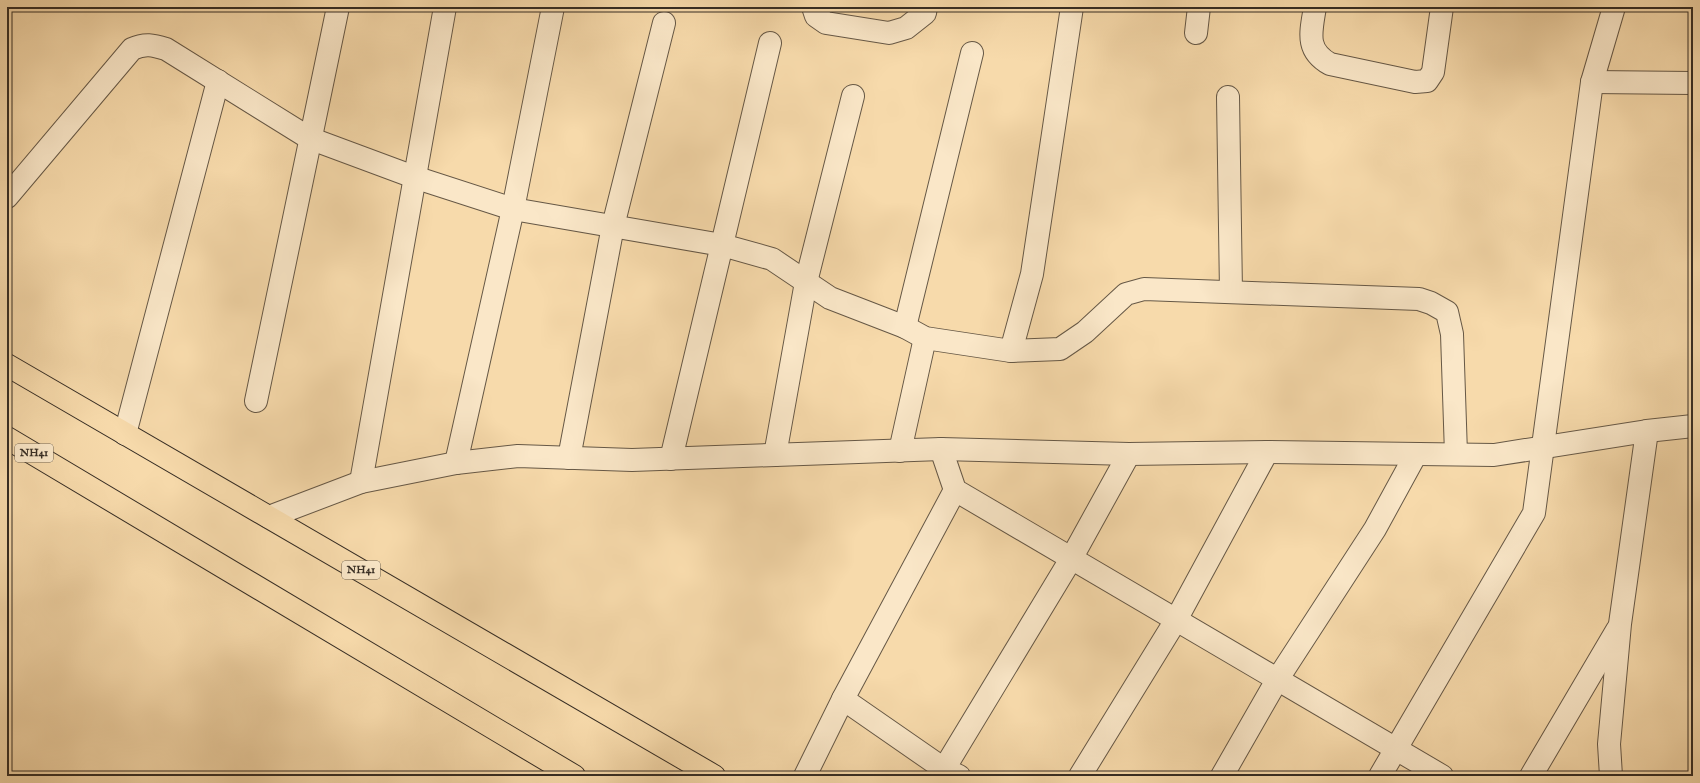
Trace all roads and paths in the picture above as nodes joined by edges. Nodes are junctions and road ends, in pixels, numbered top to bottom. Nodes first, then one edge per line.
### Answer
1 (338, 7) edge
2 (445, 7) edge
3 (553, 7) edge
4 (813, 7) edge
5 (926, 7) edge
6 (1072, 7) edge
7 (1199, 7) edge
8 (1315, 7) edge
9 (1442, 7) edge
10 (1614, 7) edge
11 (664, 23) dead end
12 (1196, 33) dead end
13 (770, 43) dead end
14 (972, 53) dead end
15 (218, 81) junction
16 (1592, 82) junction
17 (1693, 83) edge
18 (853, 96) dead end
19 (1228, 97) dead end
20 (309, 138) junction
21 (414, 177) junction
22 (7, 197) edge
23 (513, 209) junction
24 (613, 226) junction
25 (722, 245) junction
26 (806, 282) junction
27 (1231, 292) junction
28 (905, 327) junction
29 (925, 338) junction
30 (1011, 351) junction
31 (7, 364) edge
32 (256, 400) dead end
33 (1693, 426) edge
34 (1647, 431) junction
35 (125, 434) junction
36 (7, 438) edge
37 (1543, 447) junction
38 (940, 449) junction
39 (900, 451) junction
40 (1267, 452) junction
41 (1129, 454) junction
42 (1416, 454) junction
43 (1456, 454) junction
44 (775, 455) junction
45 (569, 458) junction
46 (671, 459) junction
47 (456, 463) junction
48 (361, 482) junction
49 (955, 490) junction
50 (269, 517) junction
51 (1071, 560) junction
52 (1176, 620) junction
53 (1620, 624) junction
54 (1277, 680) junction
55 (843, 700) junction
56 (1396, 749) junction
57 (951, 773) edge
58 (574, 776) edge
59 (714, 776) edge
60 (805, 776) edge
61 (1080, 776) edge
62 (1222, 776) edge
63 (1380, 776) edge
64 (1442, 776) edge
65 (1531, 776) edge
66 (1611, 776) edge

1 - 20 street
2 - 21 street
3 - 23 street
4 - 5 street
6 - 30 street
7 - 12 street
8 - 9 street
10 - 16 street
11 - 24 street
13 - 25 street
14 - 28 street
15 - 20 street
15 - 22 street
15 - 35 street
16 - 17 street
16 - 37 street
18 - 26 street
19 - 27 street
20 - 21 street
20 - 32 street
21 - 23 street
21 - 48 street
23 - 24 street
23 - 47 street
24 - 25 street
24 - 45 street
25 - 26 street
25 - 46 street
26 - 28 street
26 - 44 street
27 - 30 street
27 - 43 street
28 - 29 street
29 - 30 street
29 - 39 street
31 - 35 highway, NH41
33 - 34 street
34 - 37 street
34 - 53 street
35 - 50 highway, NH41
36 - 58 highway, NH41
37 - 43 street
37 - 56 street
38 - 39 street
38 - 41 street
38 - 49 street
39 - 44 street
40 - 41 street
40 - 42 street
40 - 52 street
41 - 51 street
42 - 43 street
42 - 54 street
44 - 46 street
45 - 46 street
45 - 47 street
47 - 48 street
48 - 50 street
49 - 51 street
49 - 55 street
50 - 59 highway, NH41
51 - 52 street
51 - 57 street
52 - 54 street
52 - 61 street
53 - 65 street
53 - 66 street
54 - 56 street
54 - 62 street
55 - 57 street
55 - 60 street
56 - 63 street
56 - 64 street

